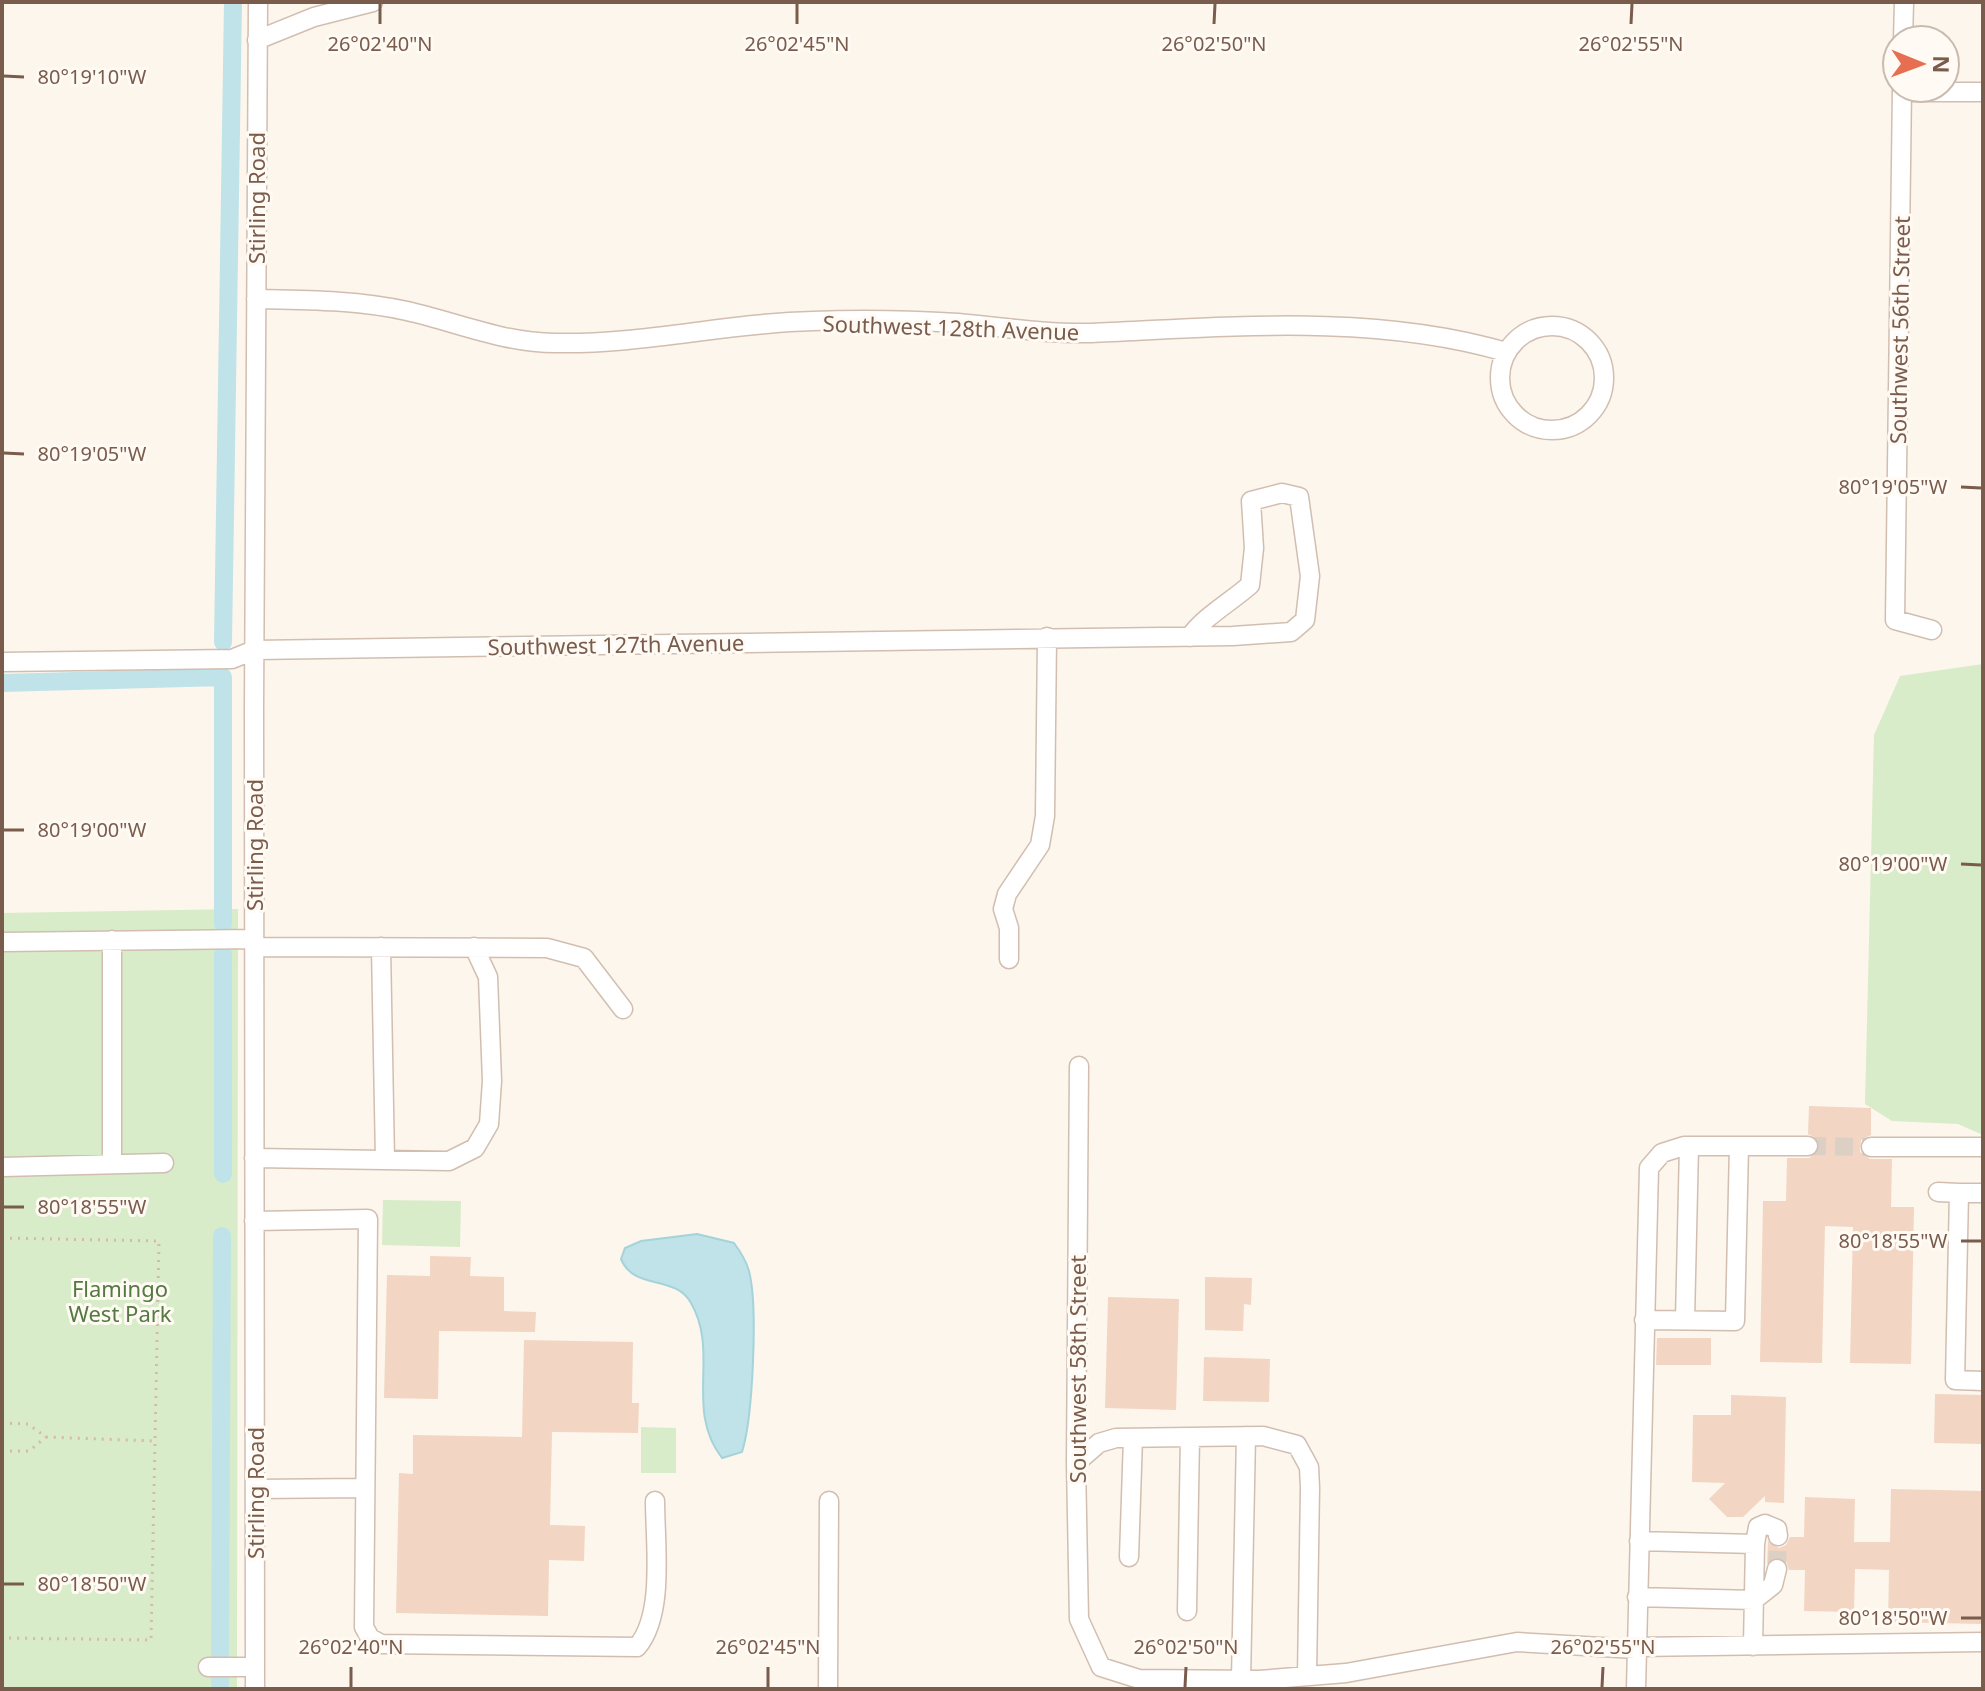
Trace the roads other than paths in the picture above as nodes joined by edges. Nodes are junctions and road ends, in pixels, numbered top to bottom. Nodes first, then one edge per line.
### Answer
1 (258, 2) edge
2 (373, 2) edge
3 (1904, 2) edge
4 (1903, 24) edge
5 (257, 40) junction
6 (1961, 91) edge
7 (1983, 92) edge
8 (1902, 104) edge
9 (256, 299) junction
10 (1506, 352) junction
11 (1932, 630) dead end
12 (1047, 637) junction
13 (1190, 637) junction
14 (254, 650) junction
15 (2, 662) edge
16 (112, 940) junction
17 (2, 942) edge
18 (254, 943) junction
19 (381, 947) junction
20 (474, 947) junction
21 (1009, 959) dead end
22 (623, 1009) dead end
23 (1079, 1066) dead end
24 (1689, 1146) junction
25 (1739, 1146) junction
26 (1808, 1146) tunnel mouth
27 (1871, 1147) tunnel mouth
28 (1983, 1147) edge
29 (254, 1158) junction
30 (385, 1160) junction
31 (164, 1163) dead end
32 (112, 1164) junction
33 (2, 1167) edge
34 (1938, 1192) dead end
35 (1959, 1193) junction
36 (1983, 1193) edge
37 (254, 1221) junction
38 (1644, 1320) junction
39 (1685, 1320) junction
40 (1983, 1381) edge
41 (1246, 1436) junction
42 (1190, 1437) junction
43 (1133, 1438) junction
44 (1076, 1463) junction
45 (365, 1488) junction
46 (255, 1489) junction
47 (655, 1501) dead end
48 (829, 1501) dead end
49 (1778, 1536) dead end
50 (1639, 1541) junction
51 (1755, 1544) junction
52 (1129, 1557) dead end
53 (1777, 1569) tunnel mouth
54 (1637, 1597) junction
55 (1754, 1600) junction
56 (1187, 1611) dead end
57 (1983, 1642) edge
58 (1753, 1646) junction
59 (1636, 1648) junction
60 (208, 1667) dead end
61 (255, 1667) junction
62 (1307, 1676) junction
63 (1253, 1683) edge
64 (255, 1688) edge
65 (828, 1689) edge
66 (1636, 1689) edge

1 - 5 street, Stirling Road
2 - 5 street
3 - 4 street
5 - 9 street, Stirling Road
6 - 7 street
8 - 11 street, Southwest 56th Street
9 - 10 street, Southwest 128th Avenue
9 - 14 street, Stirling Road
10 - 10 street
12 - 13 street, Southwest 127th Avenue
12 - 14 street, Southwest 127th Avenue
12 - 21 street
13 - 13 street, Southwest 127th Avenue
14 - 15 street, Southwest 127th Avenue
14 - 18 street, Stirling Road
16 - 17 street
16 - 18 street
16 - 32 street
18 - 19 street
18 - 29 street, Stirling Road
19 - 20 street
19 - 30 street
20 - 22 street
20 - 30 street
23 - 44 street, Southwest 58th Street
24 - 25 street
24 - 38 street
24 - 39 street
25 - 26 street
25 - 39 street
27 - 28 street
29 - 30 street
29 - 37 street, Stirling Road
31 - 32 street
32 - 33 street
34 - 35 street
35 - 36 street
35 - 40 street
37 - 45 street
37 - 46 street, Stirling Road
38 - 39 street
38 - 50 street
41 - 42 street
41 - 62 street
41 - 63 street
42 - 43 street
42 - 56 street
43 - 44 street
43 - 52 street
44 - 63 street, Southwest 58th Street
45 - 46 street
45 - 47 street
46 - 61 street, Stirling Road
48 - 65 street
49 - 51 street
50 - 51 street
50 - 54 street
51 - 55 street
53 - 55 street
54 - 55 street
54 - 59 street
55 - 58 street
57 - 58 street
58 - 59 street
59 - 62 street
59 - 66 street
60 - 61 street
61 - 64 street, Stirling Road
62 - 63 street

